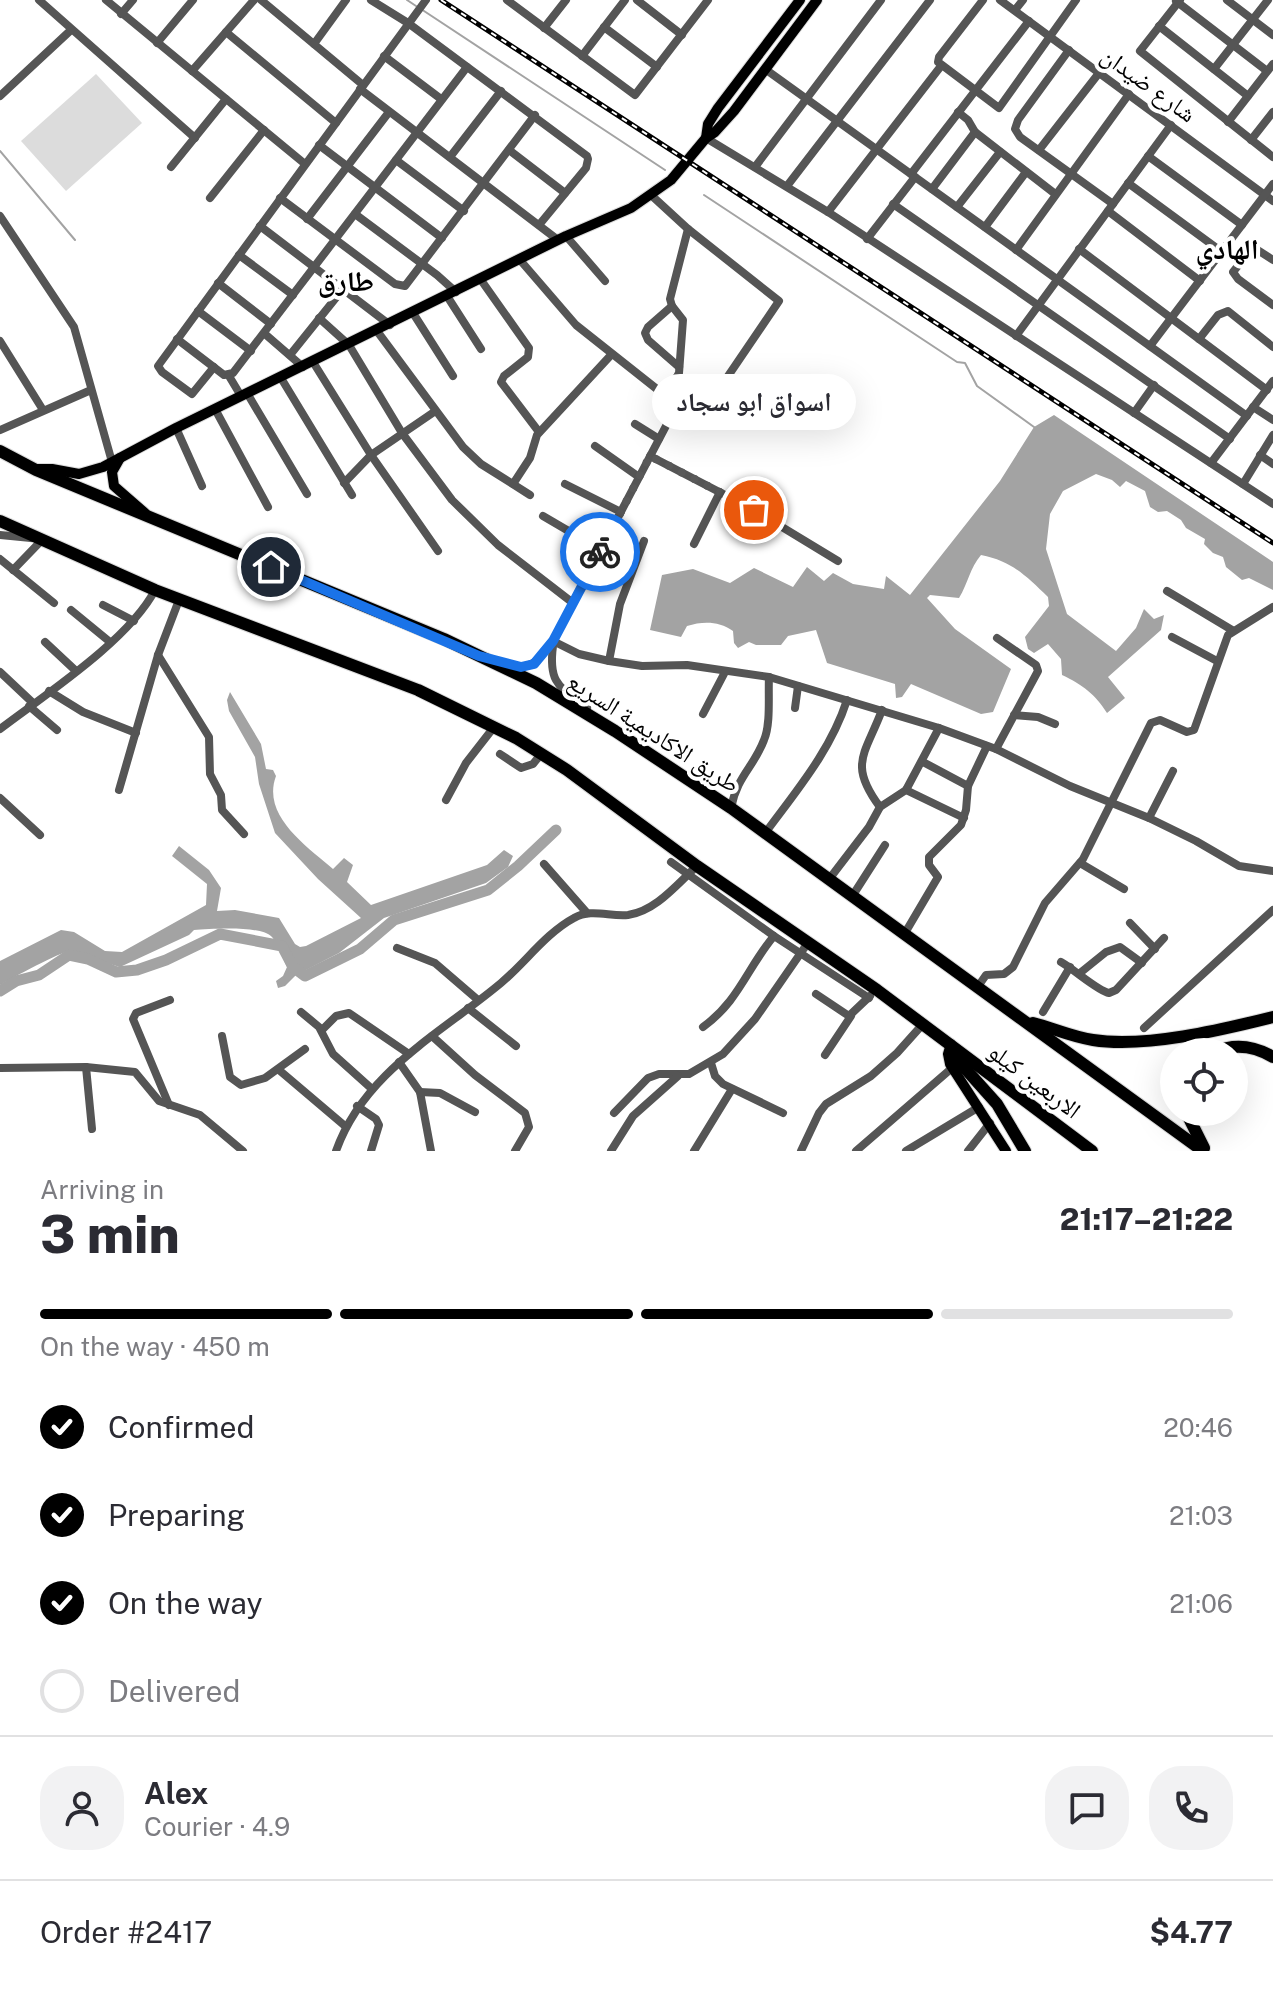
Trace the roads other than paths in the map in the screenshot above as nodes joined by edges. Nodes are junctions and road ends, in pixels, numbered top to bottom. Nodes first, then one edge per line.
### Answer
1 (106, 0) edge
2 (133, 0) edge
3 (193, 0) edge
4 (254, 0) edge
5 (261, 0) edge
6 (346, 0) edge
7 (371, 0) edge
8 (566, 0) edge
9 (637, 0) edge
10 (707, 0) edge
11 (800, 0) edge
12 (817, 0) edge
13 (881, 0) edge
14 (930, 0) edge
15 (983, 0) edge
16 (1000, 0) edge
17 (1023, 0) edge
18 (1076, 0) edge
19 (1227, 0) edge
20 (1268, 0) edge
21 (509, 1) edge
22 (1178, 1) edge
23 (47, 2) edge
24 (619, 2) edge
25 (422, 6) edge
26 (1015, 10) junction
27 (121, 14) junction
28 (1253, 20) junction
29 (1029, 21) junction
30 (408, 23) junction
31 (1159, 26) junction
32 (604, 27) junction
33 (544, 28) junction
34 (71, 30) junction
35 (226, 32) junction
36 (682, 35) junction
37 (1273, 35) edge
38 (1050, 36) junction
39 (157, 43) junction
40 (314, 44) junction
41 (1233, 45) junction
42 (1069, 50) junction
43 (384, 56) junction
44 (582, 56) junction
45 (941, 66) junction
46 (467, 67) junction
47 (657, 67) junction
48 (1270, 68) edge
49 (765, 69) junction
50 (1214, 69) junction
51 (192, 71) junction
52 (1099, 73) junction
53 (362, 87) junction
54 (501, 91) junction
55 (975, 91) junction
56 (1129, 94) junction
57 (0, 96) edge
58 (1248, 96) junction
59 (226, 99) junction
60 (441, 99) junction
61 (807, 99) junction
62 (389, 112) junction
63 (958, 112) junction
64 (1273, 112) edge
65 (535, 115) junction
66 (837, 121) junction
67 (1228, 122) junction
68 (336, 123) junction
69 (1171, 125) junction
70 (264, 130) junction
71 (417, 132) junction
72 (975, 132) junction
73 (195, 138) junction
74 (706, 138) junction
75 (1251, 140) junction
76 (319, 145) junction
77 (876, 149) junction
78 (509, 150) junction
79 (1039, 150) junction
80 (1000, 152) junction
81 (1148, 156) junction
82 (450, 157) junction
83 (1273, 157) edge
84 (396, 160) junction
85 (305, 164) junction
86 (347, 166) junction
87 (171, 167) dead end
88 (755, 167) junction
89 (1026, 172) junction
90 (1070, 172) junction
91 (913, 175) junction
92 (1128, 183) junction
93 (485, 184) junction
94 (1273, 184) edge
95 (787, 186) junction
96 (374, 188) junction
97 (932, 189) junction
98 (565, 193) junction
99 (1054, 193) junction
100 (651, 195) junction
101 (210, 198) dead end
102 (280, 198) junction
103 (1269, 198) edge
104 (893, 204) junction
105 (957, 207) junction
106 (1110, 207) junction
107 (464, 211) junction
108 (828, 212) junction
109 (355, 214) junction
110 (0, 216) edge
111 (307, 219) junction
112 (539, 225) junction
113 (1242, 225) junction
114 (260, 226) junction
115 (985, 227) junction
116 (688, 229) junction
117 (442, 238) junction
118 (562, 238) junction
119 (867, 239) junction
120 (335, 240) junction
121 (1079, 249) junction
122 (1016, 250) junction
123 (1222, 252) junction
124 (239, 255) junction
125 (520, 260) junction
126 (1273, 260) edge
127 (422, 264) junction
128 (314, 268) junction
129 (1057, 279) junction
130 (481, 280) junction
131 (605, 281) dead end
132 (1200, 281) junction
133 (218, 283) junction
134 (343, 289) junction
135 (452, 294) junction
136 (293, 295) junction
137 (1273, 305) edge
138 (672, 306) junction
139 (1037, 307) junction
140 (198, 311) junction
141 (413, 313) junction
142 (1172, 317) junction
143 (319, 318) junction
144 (271, 324) junction
145 (390, 325) junction
146 (377, 331) junction
147 (265, 334) junction
148 (1016, 336) junction
149 (177, 339) junction
150 (1199, 339) junction
151 (0, 341) edge
152 (349, 345) junction
153 (1150, 346) junction
154 (1273, 347) edge
155 (481, 349) dead end
156 (251, 351) junction
157 (290, 355) junction
158 (611, 355) junction
159 (308, 365) junction
160 (214, 367) junction
161 (679, 367) junction
162 (229, 376) junction
163 (453, 376) dead end
164 (281, 378) junction
165 (1273, 381) edge
166 (1154, 385) junction
167 (91, 390) junction
168 (1267, 390) junction
169 (244, 395) junction
170 (665, 397) junction
171 (677, 405) junction
172 (1253, 407) junction
173 (215, 409) junction
174 (43, 410) junction
175 (434, 412) junction
176 (1134, 413) junction
177 (1247, 416) junction
178 (1273, 420) edge
179 (635, 424) dead end
180 (176, 428) junction
181 (0, 430) edge
182 (539, 432) junction
183 (402, 433) junction
184 (1273, 435) edge
185 (659, 439) junction
186 (1230, 439) junction
187 (595, 446) dead end
188 (0, 451) edge
189 (371, 455) junction
190 (1260, 455) junction
191 (650, 456) junction
192 (116, 459) junction
193 (1211, 463) junction
194 (1273, 464) edge
195 (36, 470) junction
196 (639, 477) junction
197 (344, 483) junction
198 (513, 484) junction
199 (565, 484) dead end
200 (1243, 484) junction
201 (202, 486) dead end
202 (720, 492) junction
203 (307, 494) dead end
204 (352, 495) dead end
205 (530, 495) dead end
206 (1273, 504) edge
207 (268, 507) dead end
208 (621, 512) junction
209 (147, 514) junction
210 (543, 516) dead end
211 (0, 521) edge
212 (0, 535) edge
213 (39, 540) junction
214 (644, 541) dead end
215 (694, 544) dead end
216 (601, 550) junction
217 (438, 551) dead end
218 (0, 559) edge
219 (838, 561) dead end
220 (13, 570) junction
221 (155, 590) junction
222 (1167, 591) dead end
223 (179, 600) junction
224 (54, 603) dead end
225 (573, 603) junction
226 (103, 605) dead end
227 (1273, 607) edge
228 (71, 610) dead end
229 (134, 621) junction
230 (1232, 630) junction
231 (1172, 637) dead end
232 (997, 638) dead end
233 (553, 641) junction
234 (45, 642) dead end
235 (110, 642) junction
236 (158, 655) junction
237 (479, 656) junction
238 (609, 661) junction
239 (1217, 661) junction
240 (76, 671) junction
241 (0, 672) edge
242 (725, 672) junction
243 (769, 677) junction
244 (798, 686) junction
245 (49, 691) junction
246 (847, 700) junction
247 (31, 705) junction
248 (795, 708) dead end
249 (882, 710) junction
250 (703, 714) dead end
251 (1014, 715) junction
252 (1055, 724) dead end
253 (494, 727) junction
254 (939, 728) junction
255 (0, 729) edge
256 (57, 730) dead end
257 (615, 731) junction
258 (136, 733) junction
259 (991, 748) junction
260 (500, 754) dead end
261 (541, 754) junction
262 (923, 762) junction
263 (1173, 771) dead end
264 (968, 786) junction
265 (119, 790) dead end
266 (906, 790) junction
267 (0, 798) edge
268 (446, 800) dead end
269 (1111, 803) junction
270 (880, 807) junction
271 (731, 808) junction
272 (964, 818) junction
273 (1149, 818) junction
274 (766, 832) junction
275 (244, 834) dead end
276 (40, 835) dead end
277 (885, 845) dead end
278 (671, 862) dead end
279 (1080, 863) junction
280 (544, 864) dead end
281 (692, 871) junction
282 (1273, 871) edge
283 (830, 878) junction
284 (1124, 889) dead end
285 (853, 895) junction
286 (1273, 910) edge
287 (587, 913) junction
288 (1130, 923) dead end
289 (905, 933) junction
290 (774, 936) junction
291 (1164, 938) dead end
292 (397, 948) dead end
293 (804, 949) junction
294 (1155, 949) junction
295 (1142, 963) junction
296 (1080, 973) junction
297 (979, 985) junction
298 (816, 994) dead end
299 (873, 994) junction
300 (170, 1000) dead end
301 (478, 1000) junction
302 (468, 1008) junction
303 (301, 1012) dead end
304 (1043, 1012) dead end
305 (851, 1016) junction
306 (1273, 1017) edge
307 (1025, 1021) junction
308 (923, 1024) junction
309 (703, 1027) dead end
310 (1144, 1028) dead end
311 (322, 1030) junction
312 (222, 1036) dead end
313 (432, 1036) junction
314 (951, 1044) junction
315 (516, 1046) dead end
316 (1248, 1047) edge
317 (305, 1049) dead end
318 (409, 1054) junction
319 (825, 1055) dead end
320 (1273, 1057) edge
321 (399, 1062) junction
322 (711, 1063) junction
323 (86, 1067) junction
324 (0, 1068) edge
325 (952, 1068) junction
326 (279, 1070) junction
327 (679, 1076) junction
328 (372, 1089) junction
329 (732, 1089) junction
330 (420, 1092) junction
331 (633, 1092) junction
332 (624, 1102) junction
333 (645, 1103) junction
334 (169, 1105) junction
335 (357, 1106) junction
336 (979, 1107) junction
337 (475, 1112) dead end
338 (637, 1112) junction
339 (614, 1113) dead end
340 (783, 1113) dead end
341 (990, 1123) junction
342 (345, 1126) junction
343 (1192, 1126) edge
344 (92, 1129) dead end
345 (698, 1150) edge
346 (243, 1151) edge
347 (336, 1151) edge
348 (371, 1151) edge
349 (431, 1151) edge
350 (515, 1151) edge
351 (611, 1151) edge
352 (801, 1151) edge
353 (856, 1151) edge
354 (906, 1151) edge
355 (968, 1151) edge
356 (1006, 1151) edge
357 (1025, 1151) edge
358 (1092, 1151) edge
359 (1204, 1151) edge

1 - 27 street
2 - 27 street
3 - 39 street
4 - 35 street
5 - 40 street
6 - 40 street
7 - 30 street
8 - 33 street
9 - 36 street
10 - 36 street
11 - 74 main road
12 - 49 main road
13 - 61 street
14 - 66 street
15 - 45 street
16 - 26 street, شارع ضيدان
17 - 26 street
18 - 38 street
19 - 28 street
20 - 28 street
21 - 33 street
22 - 31 street
22 - 41 street
23 - 34 street
24 - 32 street
25 - 30 street
26 - 29 street, شارع ضيدان
27 - 39 street
28 - 37 street
28 - 41 street
29 - 38 street, شارع ضيدان
29 - 55 street
30 - 43 street
30 - 46 street
31 - 50 street
31 - 67 street
32 - 44 street
32 - 47 street
33 - 44 street
34 - 57 street
34 - 73 street
35 - 51 street
35 - 68 street
36 - 47 street
38 - 42 street, شارع ضيدان
38 - 55 street
39 - 51 street
40 - 53 street
41 - 48 street
41 - 50 street
42 - 52 street, شارع ضيدان
42 - 79 street
43 - 53 street
43 - 60 street
44 - 47 street
45 - 55 street
45 - 77 street
46 - 54 street
46 - 60 street
48 - 58 street
49 - 61 street
49 - 74 main road
50 - 58 street
51 - 59 street
52 - 56 street, شارع ضيدان
52 - 79 street
53 - 62 street
53 - 68 street
54 - 65 street
54 - 82 street
55 - 63 street
56 - 69 street, شارع ضيدان
56 - 90 street
58 - 67 street
59 - 70 street
59 - 73 street
60 - 71 street
61 - 66 street
61 - 88 street
62 - 71 street
62 - 86 street
63 - 72 street
63 - 91 street
64 - 75 street
65 - 78 street
65 - 98 street
66 - 77 street
66 - 95 street
67 - 75 street
68 - 76 street
69 - 81 street
69 - 103 street, شارع ضيدان
70 - 85 street
70 - 101 street
71 - 82 street
71 - 84 street
72 - 80 street
72 - 97 street
73 - 87 street
74 - 88 street
74 - 100 main road
75 - 83 street
76 - 85 street
76 - 86 street
77 - 91 street
77 - 108 street
78 - 93 street
78 - 98 street
79 - 90 street
80 - 89 street
80 - 105 street
81 - 92 street
81 - 113 street
82 - 93 street
84 - 96 street
84 - 107 street
85 - 102 street
86 - 96 street
86 - 111 street
88 - 95 street
89 - 99 street
89 - 115 street
90 - 99 street
90 - 106 street
91 - 97 street
91 - 104 street
92 - 106 street
92 - 123 street
93 - 107 street
93 - 112 street
94 - 103 street
95 - 108 street
96 - 109 street
96 - 117 street
97 - 105 street
98 - 112 street
99 - 122 street
100 - 116 street
100 - 118 main road
102 - 111 street
102 - 114 street
103 - 113 street
104 - 119 street
104 - 139 street
105 - 115 street
106 - 121 street
106 - 132 street
107 - 117 street
108 - 119 street
109 - 120 street
109 - 127 street
110 - 167 street
111 - 120 street
112 - 118 street
113 - 123 street
114 - 124 street
114 - 128 street
115 - 122 street
116 - 138 street
116 - 171 street
117 - 127 street
118 - 125 main road
118 - 131 street
119 - 148 street
120 - 127 street
120 - 128 street
121 - 129 street
121 - 142 street
122 - 129 street
123 - 132 street
124 - 133 street
124 - 136 street
125 - 130 main road
125 - 158 street
126 - 137 street
127 - 135 street
128 - 134 street
128 - 136 street
129 - 139 street
129 - 153 street
130 - 135 main road
130 - 182 street
132 - 142 street
133 - 140 street
133 - 144 street
134 - 143 street
134 - 145 street
135 - 141 main road
135 - 155 street
136 - 144 street
138 - 161 street
138 - 161 street
139 - 148 street
139 - 166 street
140 - 149 street
140 - 156 street
141 - 145 main road
141 - 163 street
142 - 150 street
142 - 153 street
143 - 152 street
143 - 157 street
144 - 147 street
145 - 146 main road
146 - 152 main road
146 - 175 street
147 - 156 street
147 - 157 street
148 - 176 street
149 - 160 street
149 - 160 street
150 - 154 street
150 - 168 street
151 - 174 street
152 - 159 main road
152 - 183 street
153 - 177 street
156 - 162 street
157 - 159 street
158 - 170 street
158 - 182 street
159 - 164 main road
159 - 189 street
160 - 162 street
161 - 170 street
162 - 169 street
164 - 169 main road
164 - 197 street
165 - 168 street
166 - 176 street
166 - 186 street
167 - 174 street
167 - 192 street
168 - 172 street
169 - 173 main road
169 - 203 street
170 - 171 street
171 - 185 street
172 - 177 street
172 - 178 street
173 - 180 main road
173 - 207 street
174 - 181 street
175 - 183 street
175 - 198 street
176 - 193 street
177 - 186 street
179 - 185 street
180 - 192 main road
180 - 201 street
182 - 198 street
183 - 189 street
183 - 225 street
184 - 190 street
185 - 191 street
186 - 193 street
187 - 196 street
188 - 195 highway, طريق الاكاديمية السريع
189 - 197 street
189 - 217 street
190 - 194 street
190 - 200 street
191 - 196 street
191 - 202 street
192 - 195 main road
192 - 209 main road
193 - 200 street
195 - 209 highway, طريق الاكاديمية السريع
196 - 208 street
197 - 204 street
198 - 205 street
199 - 208 street
200 - 206 street
202 - 215 street
202 - 219 street
208 - 216 street
209 - 237 highway, طريق الاكاديمية السريع
210 - 216 street
211 - 213 highway
212 - 213 street
213 - 220 street
213 - 221 highway
214 - 238 street
216 - 225 street
218 - 220 street
220 - 224 street
221 - 223 highway
221 - 229 street
222 - 230 street
223 - 236 street
223 - 253 highway
225 - 233 street
226 - 229 street
227 - 230 street
228 - 235 street
229 - 235 street
230 - 239 street
231 - 239 street
232 - 251 street
233 - 237 street
233 - 238 street
233 - 257 street
234 - 240 street
235 - 240 street
236 - 258 street
236 - 275 street
237 - 257 highway, طريق الاكاديمية السريع
238 - 242 street
239 - 269 street
240 - 245 street
241 - 247 street
242 - 243 street
242 - 250 street
243 - 244 street
243 - 271 street
244 - 246 street
244 - 248 street
245 - 247 street
245 - 258 street
246 - 249 street
246 - 274 street
247 - 255 street
247 - 256 street
249 - 254 street
249 - 270 street
251 - 252 street
251 - 259 street
253 - 261 highway
253 - 268 street
254 - 259 street
254 - 262 street
257 - 271 highway, طريق الاكاديمية السريع
258 - 265 street
259 - 264 street
259 - 269 street
260 - 261 street
261 - 281 highway
262 - 264 street
262 - 266 street
263 - 273 street
264 - 272 street
266 - 270 street
266 - 272 street
267 - 276 street
269 - 273 street
269 - 279 street
270 - 283 street
271 - 274 highway, طريق الاكاديمية السريع
272 - 289 street
273 - 282 street
274 - 283 highway, طريق الاكاديمية السريع
277 - 285 street
278 - 281 street
279 - 284 street
279 - 297 street
280 - 287 street
281 - 287 street
281 - 290 street
281 - 293 highway
283 - 285 highway, طريق الاكاديمية السريع
285 - 289 highway, طريق الاكاديمية السريع
286 - 310 street
287 - 301 street
288 - 294 street
289 - 297 highway, طريق الاكاديمية السريع
290 - 293 street
290 - 309 street
291 - 294 street
292 - 301 street
293 - 299 highway
293 - 322 street
294 - 295 street
295 - 296 street
295 - 296 street
296 - 304 street
297 - 307 highway, طريق الاكاديمية السريع
298 - 305 street
299 - 305 street
299 - 308 highway
300 - 334 street
301 - 302 street
302 - 313 street
302 - 315 street
303 - 311 street
305 - 319 street
306 - 307 highway
307 - 359 highway, الاربعين كيلو
308 - 314 highway
308 - 352 street
311 - 318 street
311 - 328 street
312 - 326 street
313 - 318 street
313 - 350 street
314 - 325 main road
314 - 357 highway
314 - 358 highway, الاربعين كيلو
316 - 320 highway
317 - 326 street
318 - 321 street
321 - 328 street
321 - 330 street
322 - 327 street
322 - 329 street
323 - 324 street
323 - 334 street
323 - 344 street
325 - 336 main road
325 - 353 street
326 - 342 street
327 - 331 street
327 - 333 street
328 - 335 street
329 - 340 street
329 - 345 street
330 - 337 street
330 - 349 street
331 - 332 street
331 - 333 street
332 - 338 street
332 - 339 street
333 - 338 street
334 - 346 street
335 - 342 street
335 - 348 street
336 - 341 main road
336 - 354 street
338 - 351 street
341 - 355 street
341 - 356 main road
342 - 347 street
343 - 359 highway

